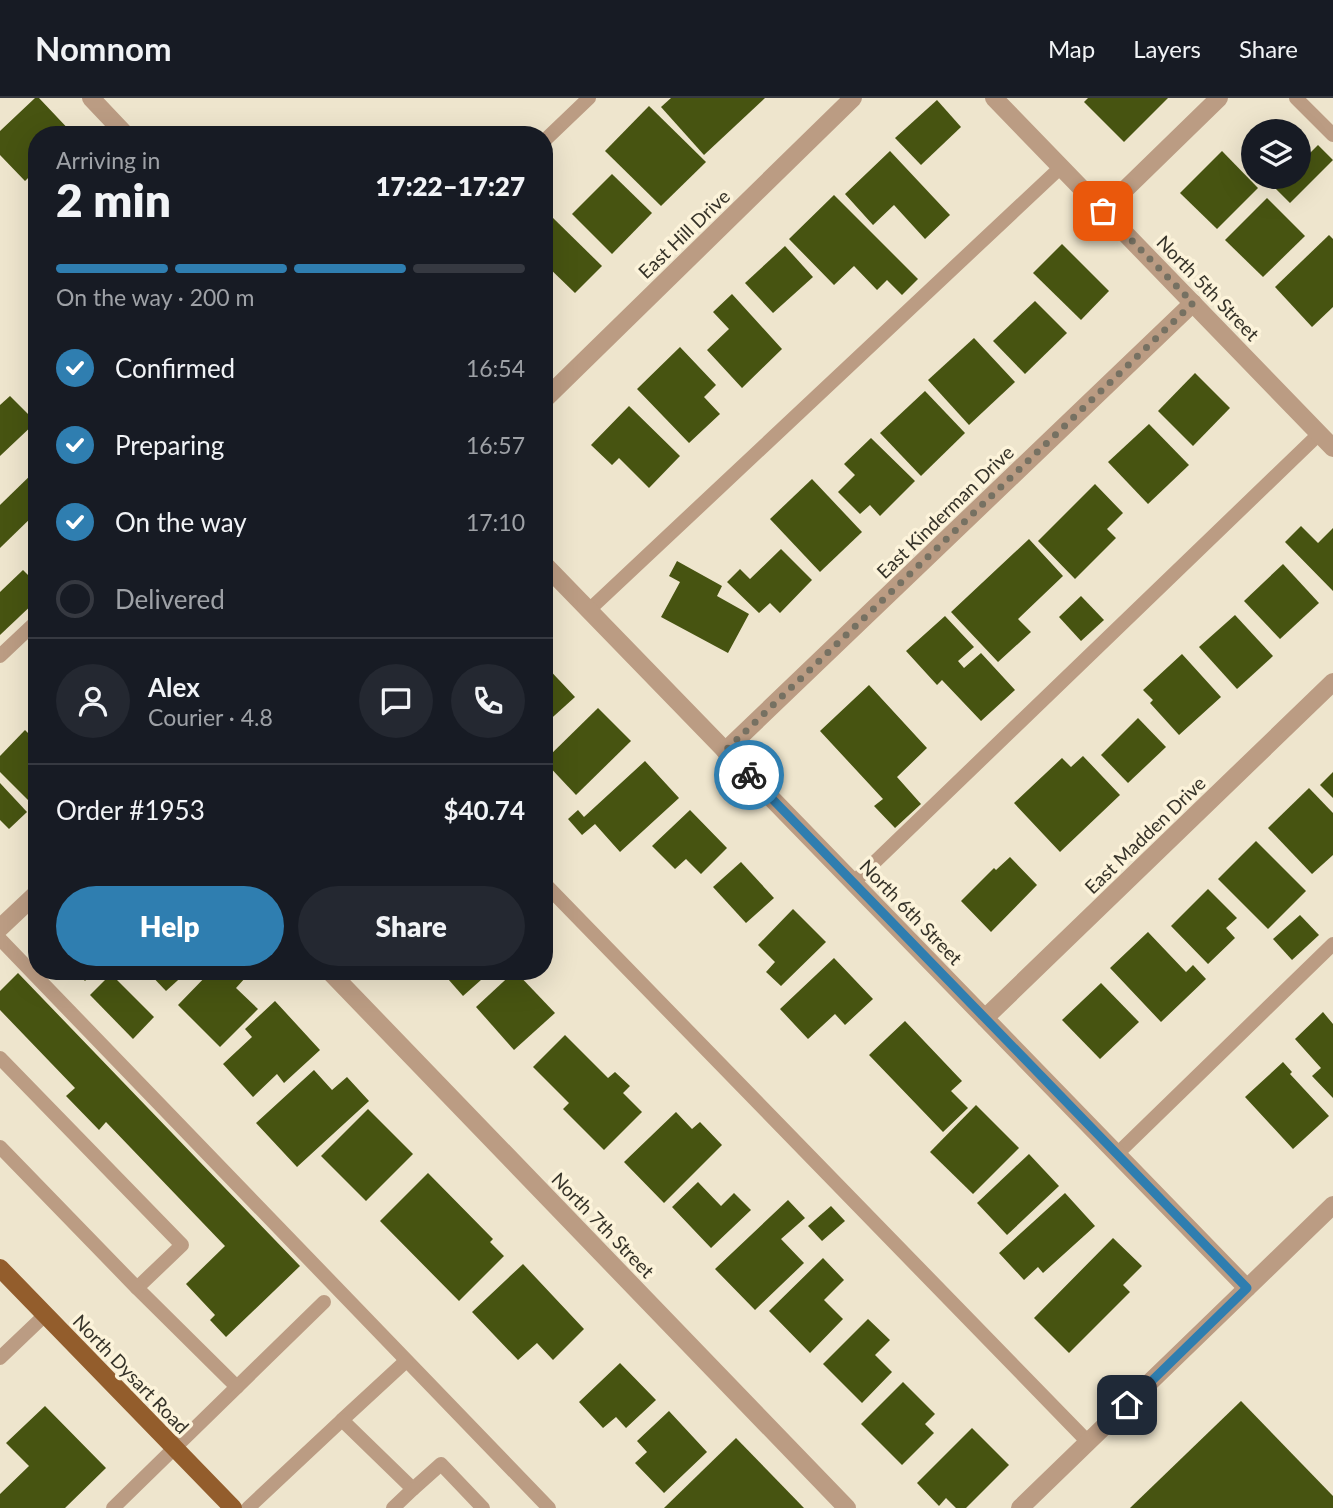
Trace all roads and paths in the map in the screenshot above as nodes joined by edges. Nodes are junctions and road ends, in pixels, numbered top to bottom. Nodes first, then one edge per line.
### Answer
1 (91, 98) edge
2 (589, 98) edge
3 (853, 98) edge
4 (994, 98) edge
5 (1219, 98) edge
6 (1296, 98) edge
7 (117, 126) edge
8 (553, 132) edge
9 (1333, 135) edge
10 (1061, 167) junction
11 (1103, 211) junction
12 (1193, 303) junction
13 (553, 391) edge
14 (1319, 434) junction
15 (1333, 448) edge
16 (553, 573) edge
17 (589, 610) junction
18 (28, 630) edge
19 (0, 656) edge
20 (1333, 682) edge
21 (725, 751) junction
22 (853, 883) junction
23 (553, 892) edge
24 (28, 901) edge
25 (0, 928) edge
26 (0, 939) edge
27 (1333, 944) edge
28 (28, 968) edge
29 (39, 980) edge
30 (338, 980) edge
31 (985, 1018) junction
32 (0, 1058) edge
33 (0, 1147) edge
34 (1117, 1154) junction
35 (1333, 1205) edge
36 (2, 1273) edge
37 (137, 1288) junction
38 (1247, 1288) junction
39 (324, 1302) dead end
40 (46, 1315) junction
41 (0, 1358) edge
42 (406, 1361) junction
43 (237, 1387) junction
44 (342, 1420) junction
45 (1088, 1441) junction
46 (174, 1448) junction
47 (412, 1489) junction
48 (113, 1508) edge
49 (233, 1508) edge
50 (248, 1508) edge
51 (393, 1508) edge
52 (483, 1508) edge
53 (548, 1508) edge
54 (847, 1508) edge
55 (1020, 1508) edge

1 - 7 street
2 - 8 lane
3 - 13 street, East Hill Drive
4 - 10 street, North 5th Street
5 - 11 street
6 - 9 lane
10 - 11 street, North 5th Street
10 - 17 lane
11 - 12 street, North 5th Street
12 - 14 street, North 5th Street
12 - 21 street, East Kinderman Drive
14 - 15 street, North 5th Street
14 - 22 lane
16 - 17 street, North 6th Street
17 - 21 street, North 6th Street
18 - 19 lane
20 - 31 street, East Madden Drive
21 - 22 street, North 6th Street
22 - 31 street, North 6th Street
23 - 45 lane
24 - 25 street
26 - 28 lane
27 - 34 lane
29 - 42 lane
30 - 54 street, North 7th Street
31 - 34 street, North 6th Street
32 - 37 lane
33 - 37 lane
34 - 38 street, North 6th Street
35 - 38 street
36 - 40 main road, North Dysart Road
37 - 43 lane
38 - 45 street
39 - 43 lane
40 - 41 lane
40 - 46 main road, North Dysart Road
42 - 44 lane
42 - 53 lane
43 - 46 lane
44 - 47 lane
44 - 50 lane
45 - 55 street
46 - 48 lane
46 - 49 main road, North Dysart Road
47 - 51 lane
47 - 52 lane

